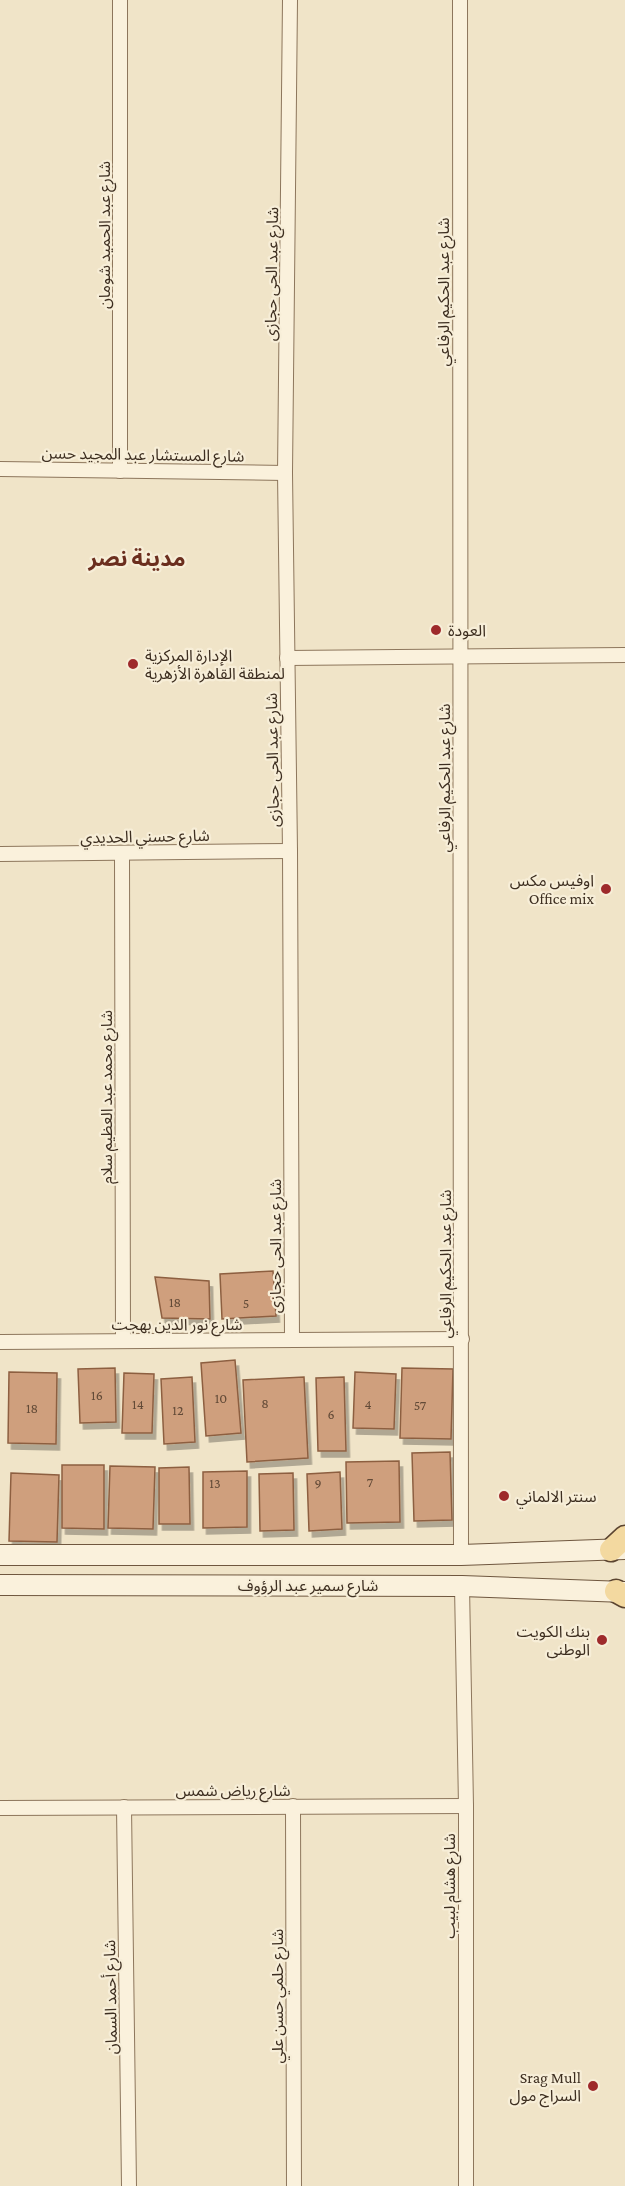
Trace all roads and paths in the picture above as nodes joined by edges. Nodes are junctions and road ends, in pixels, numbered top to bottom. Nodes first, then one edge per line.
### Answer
1 (120, 0) edge
2 (290, 0) edge
3 (460, 0) edge
4 (0, 469) edge
5 (120, 471) junction
6 (285, 473) junction
7 (625, 655) edge
8 (460, 657) junction
9 (287, 658) junction
10 (290, 851) junction
11 (122, 853) junction
12 (0, 854) edge
13 (462, 1339) junction
14 (292, 1340) junction
15 (123, 1341) junction
16 (0, 1342) edge
17 (620, 1545) edge
18 (0, 1555) edge
19 (461, 1555) junction
20 (0, 1585) edge
21 (462, 1586) junction
22 (622, 1593) edge
23 (293, 1806) junction
24 (465, 1806) junction
25 (124, 1807) junction
26 (0, 1808) edge
27 (129, 2186) edge
28 (294, 2186) edge
29 (466, 2186) edge

1 - 5 street, شارع عبد الحميد شومان
2 - 6 street, شارع عبد الحى حجازى
3 - 8 street, شارع عبد الحكيم الرفاعي
4 - 5 street, شارع المستشار عبد المجيد حسن
5 - 6 street, شارع المستشار عبد المجيد حسن
6 - 9 street, شارع عبد الحى حجازى
7 - 8 street
8 - 9 street
8 - 13 street, شارع عبد الحكيم الرفاعي
9 - 10 street, شارع عبد الحى حجازى
10 - 11 street, شارع حسني الحديدي
10 - 14 street, شارع عبد الحى حجازى
11 - 12 street, شارع حسني الحديدي
11 - 15 street, شارع محمد عبد العظيم سلام
13 - 14 street, شارع نور الدين بهجت
13 - 19 street, شارع عبد الحكيم الرفاعي
14 - 15 street, شارع نور الدين بهجت
15 - 16 street, شارع نور الدين بهجت
17 - 19 street, شارع سمير عبد الرؤوف
18 - 19 street, شارع سمير عبد الرؤوف
20 - 21 street, شارع سمير عبد الرؤوف
21 - 22 street, شارع سمير عبد الرؤوف
21 - 24 street, شارع هشام لبيب
23 - 24 street, شارع رياض شمس
23 - 25 street, شارع رياض شمس
23 - 28 street, شارع حلمي حسن علي
24 - 29 street, شارع هشام لبيب
25 - 26 street, شارع رياض شمس
25 - 27 street, شارع أحمد السمان

